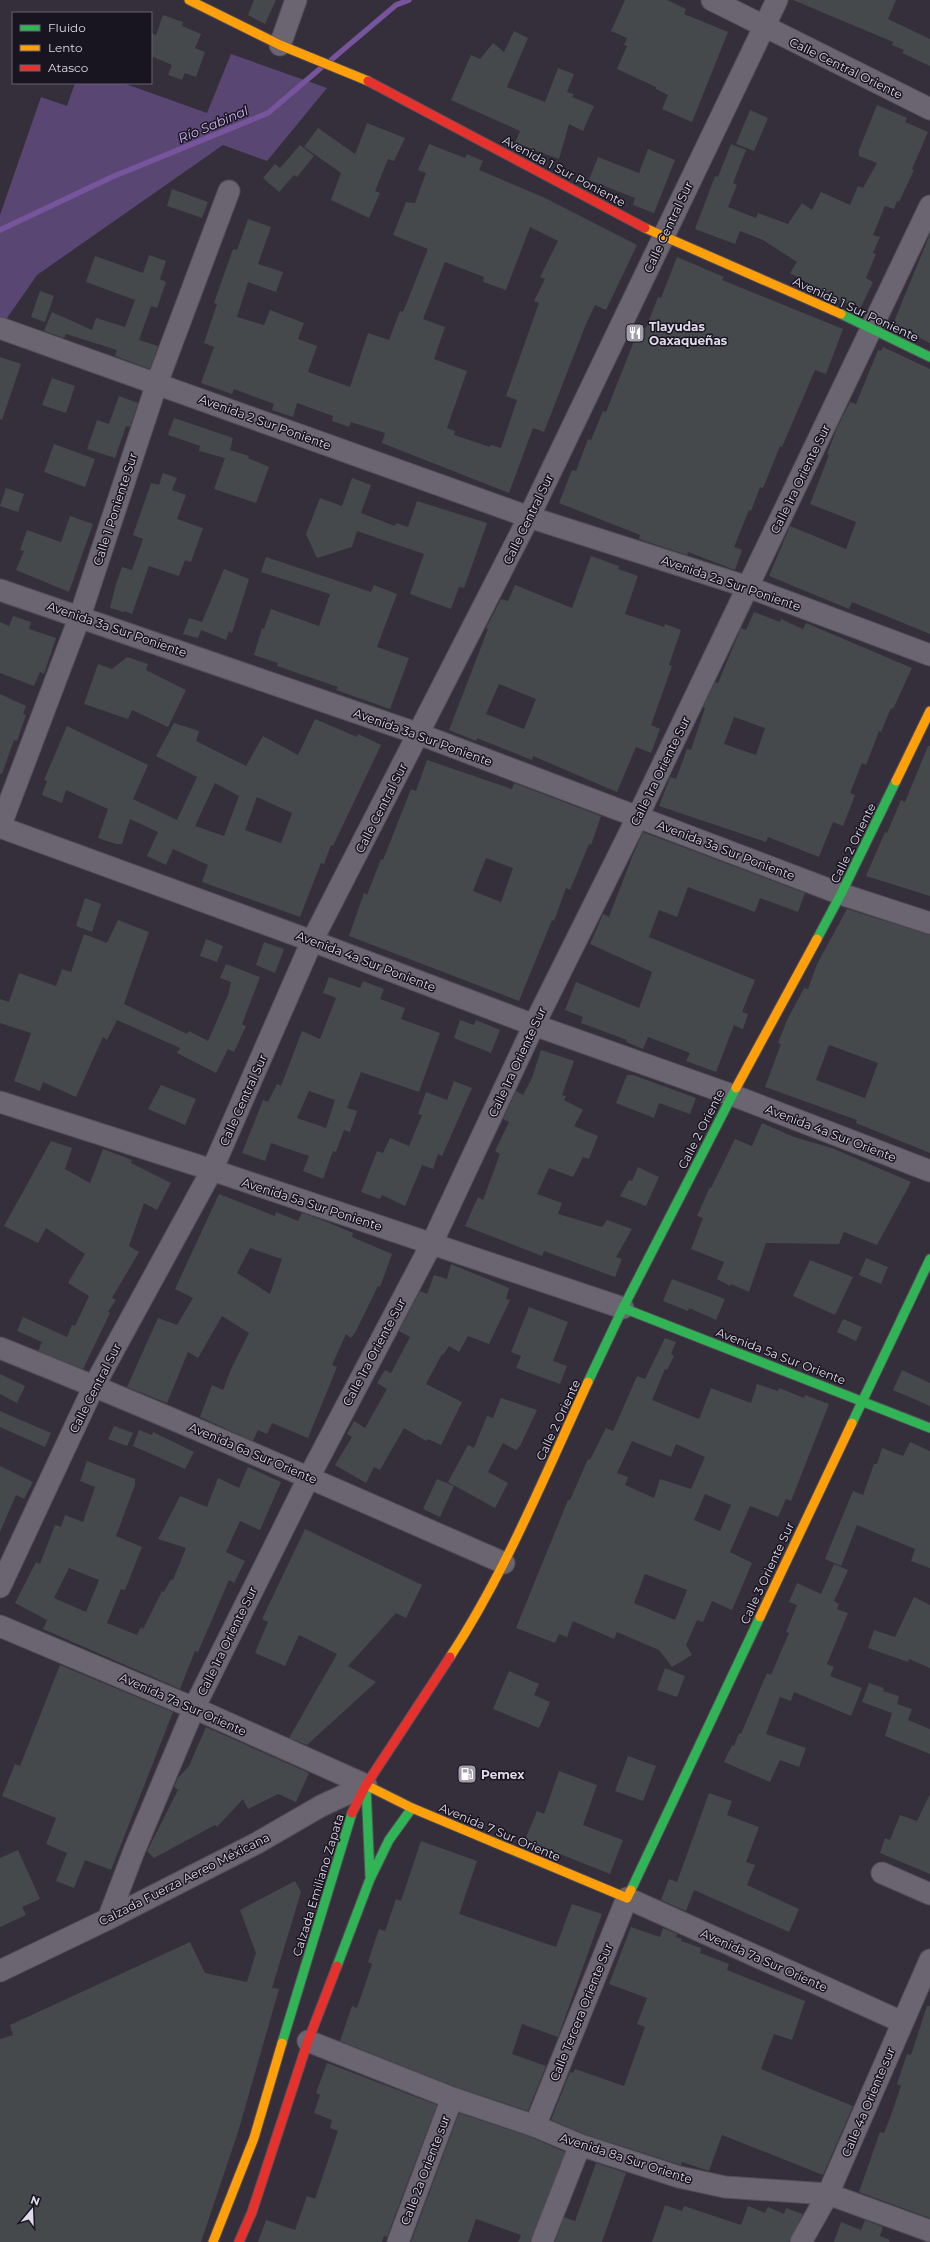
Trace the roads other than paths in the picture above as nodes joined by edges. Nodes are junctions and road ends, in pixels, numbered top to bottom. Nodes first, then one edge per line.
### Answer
1 (190, 0) edge
2 (296, 0) edge
3 (712, 0) edge
4 (777, 0) edge
5 (763, 27) junction
6 (280, 45) junction
7 (930, 110) edge
8 (229, 191) dead end
9 (930, 206) edge
10 (663, 237) junction
11 (0, 328) edge
12 (873, 328) junction
13 (930, 357) edge
14 (157, 383) junction
15 (529, 517) junction
16 (748, 587) junction
17 (0, 590) edge
18 (80, 616) junction
19 (930, 655) edge
20 (930, 711) edge
21 (419, 734) junction
22 (638, 816) junction
23 (0, 827) edge
24 (841, 894) junction
25 (930, 923) edge
26 (312, 941) junction
27 (534, 1025) junction
28 (732, 1094) junction
29 (0, 1102) edge
30 (212, 1170) junction
31 (930, 1171) edge
32 (432, 1243) junction
33 (930, 1258) edge
34 (623, 1308) junction
35 (0, 1348) edge
36 (94, 1386) junction
37 (864, 1401) junction
38 (930, 1428) edge
39 (309, 1477) junction
40 (504, 1563) junction
41 (0, 1587) edge
42 (0, 1626) edge
43 (194, 1708) junction
44 (366, 1785) junction
45 (412, 1808) junction
46 (882, 1873) dead end
47 (370, 1879) junction
48 (930, 1894) edge
49 (627, 1898) junction
50 (108, 1919) junction
51 (930, 1960) edge
52 (0, 1970) edge
53 (924, 1986) edge
54 (902, 2022) junction
55 (308, 2041) junction
56 (452, 2098) junction
57 (535, 2126) junction
58 (264, 2141) junction
59 (580, 2145) junction
60 (828, 2194) junction
61 (930, 2231) edge
62 (213, 2242) edge
63 (239, 2242) edge
64 (398, 2242) edge
65 (542, 2242) edge
66 (801, 2242) edge

1 - 6 main road, Avenida 1 Sur Poniente
2 - 6 street
3 - 5 street, Calle Central Oriente
4 - 5 street, Calle Central Sur
5 - 7 street, Calle Central Oriente
5 - 10 street, Calle Central Sur
6 - 10 main road, Avenida 1 Sur Poniente
8 - 14 street, Calle 1 Poniente Sur
9 - 12 street, Calle 1ra Oriente Sur
10 - 12 main road, Avenida 1 Sur Poniente
10 - 15 street, Calle Central Sur
11 - 14 street, Avenida 2 Sur Poniente
12 - 13 main road, Avenida 1 Sur Poniente
12 - 16 street, Calle 1ra Oriente Sur
14 - 15 street, Avenida 2 Sur Poniente
14 - 18 street, Calle 1 Poniente Sur
15 - 16 street, Avenida 2a Sur Poniente
15 - 21 street, Calle Central Sur
16 - 19 street, Avenida 2a Sur Poniente
16 - 22 street, Calle 1ra Oriente Sur
17 - 18 street, Avenida 3a Sur Poniente
18 - 21 street, Avenida 3a Sur Poniente
18 - 23 street, Calle 1 Poniente Sur
20 - 24 main road, Calle 2 Oriente
21 - 22 street, Avenida 3a Sur Poniente
21 - 26 street, Calle Central Sur
22 - 24 street, Avenida 3a Sur Poniente
22 - 27 street, Calle 1ra Oriente Sur
23 - 26 street, Avenida 4a Sur Poniente
24 - 25 street, Avenida 3a Sur Poniente
24 - 28 main road, Calle 2 Oriente
26 - 27 street, Avenida 4a Sur Poniente
26 - 30 street, Calle Central Sur
27 - 28 street, Avenida 4a Sur Poniente
27 - 32 street, Calle 1ra Oriente Sur
28 - 31 street, Avenida 4a Sur Oriente
28 - 34 main road, Calle 2 Oriente
29 - 30 street, Avenida 5a Sur Poniente
30 - 32 street, Avenida 5a Sur Poniente
30 - 36 street, Calle Central Sur
32 - 34 street, Avenida 5a Sur Poniente
32 - 39 street, Calle 1ra Oriente Sur
33 - 37 main road, Calle 3 Oriente Sur
34 - 37 main road, Avenida 5a Sur Oriente
34 - 40 main road, Calle 2 Oriente
35 - 36 street, Avenida 6a Sur Oriente
36 - 39 street, Avenida 6a Sur Oriente
36 - 41 street, Calle Central Sur
37 - 38 main road, Avenida 5a Sur Oriente
37 - 49 main road, Calle 3 Oriente Sur
39 - 40 street, Avenida 6a Sur Oriente
39 - 43 street, Calle 1ra Oriente Sur
40 - 44 main road, Calzada Emiliano Zapata
42 - 43 street, Avenida 7a Sur Oriente
43 - 44 street, Avenida 7a Sur Oriente
43 - 50 street, Calle 1ra Oriente Sur
44 - 45 main road, Avenida 7 Sur Oriente
44 - 47 main road
44 - 50 street, Calzada Fuerza Aereo Méxicana
44 - 58 main road, Calzada Emiliano Zapata
45 - 47 main road, Calzada Emiliano Zapata
45 - 49 main road, Avenida 7 Sur Oriente
46 - 48 street
47 - 55 main road, Calzada Emiliano Zapata
49 - 54 street, Avenida 7a Sur Oriente
49 - 57 street, Calle Tercera Oriente Sur
50 - 52 street, Calzada Fuerza Aereo Méxicana
51 - 53 street, Calle 4a Oriente sur
53 - 54 street, Calle 4a Oriente sur
54 - 60 street, Calle 4a Oriente sur
55 - 56 street, Avenida 8a Sur Oriente
55 - 58 main road, Calzada Emiliano Zapata
56 - 57 street, Avenida 8a Sur Oriente
56 - 64 street, Calle 2a Oriente sur
57 - 59 street, Avenida 8a Sur Oriente
58 - 62 main road, Calzada Emiliano Zapata
58 - 63 main road, Calzada Emiliano Zapata
59 - 60 street, Avenida 8a Sur Oriente
59 - 65 street
60 - 61 street, Avenida 8a Sur Oriente
60 - 66 street, Calle 4a Oriente sur

